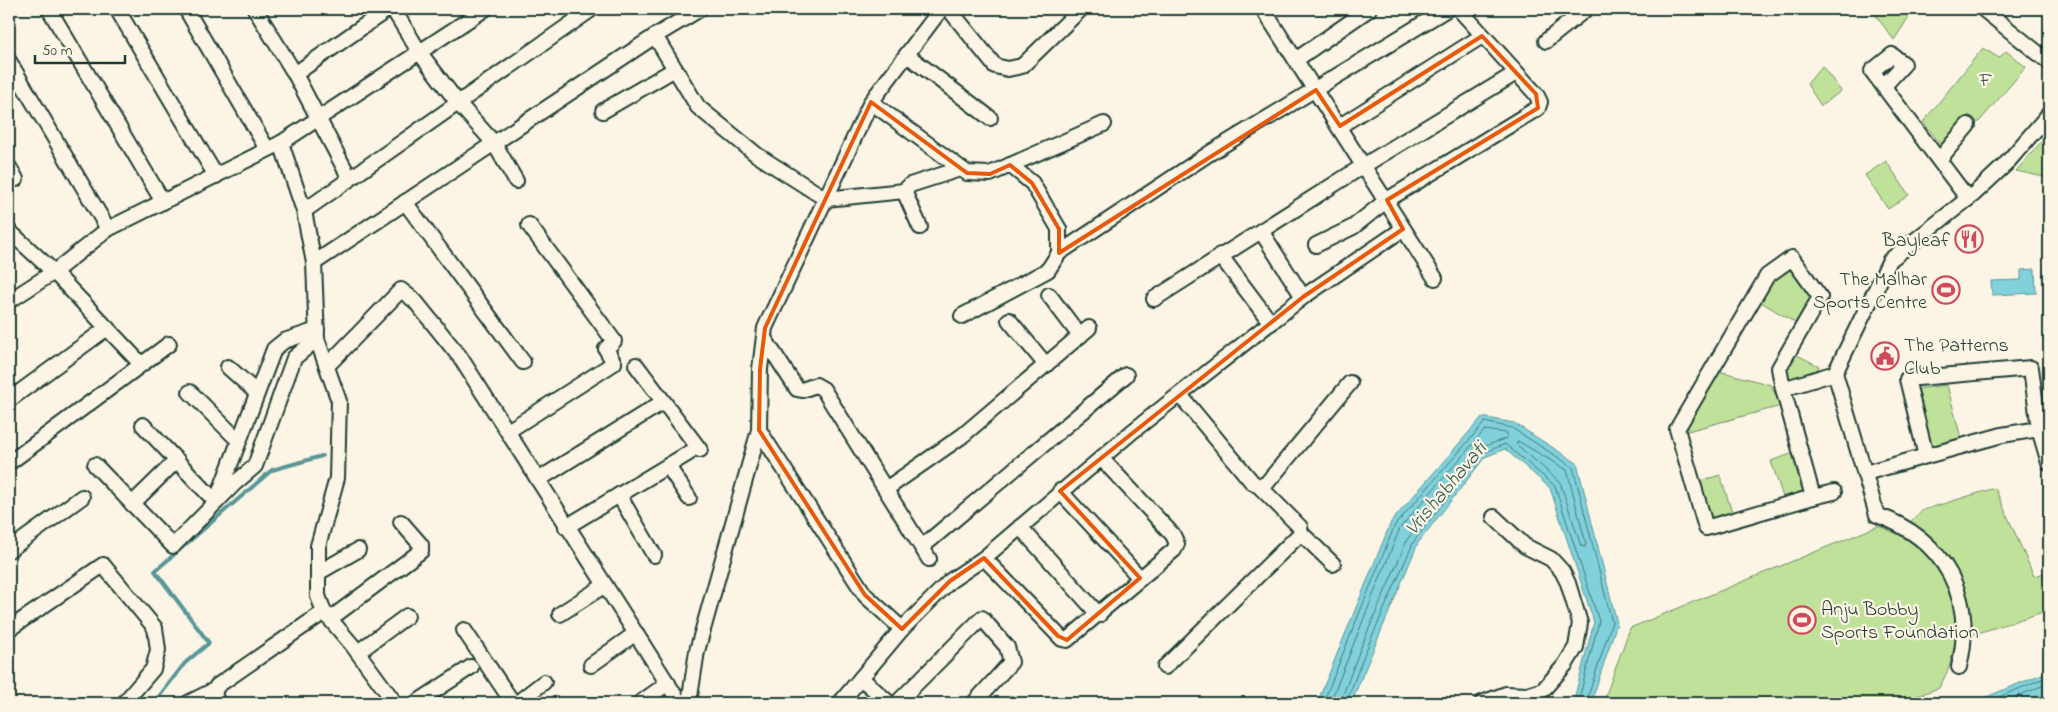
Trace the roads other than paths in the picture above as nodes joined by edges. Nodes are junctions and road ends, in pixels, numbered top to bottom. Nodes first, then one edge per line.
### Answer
1 (49, 9) edge
2 (117, 9) edge
3 (186, 9) edge
4 (255, 9) edge
5 (388, 9) edge
6 (393, 9) edge
7 (485, 9) edge
8 (592, 9) edge
9 (700, 9) edge
10 (941, 9) edge
11 (949, 9) edge
12 (1081, 9) edge
13 (1263, 9) edge
14 (1369, 9) edge
15 (1447, 9) edge
16 (1459, 9) edge
17 (1586, 9) edge
18 (1983, 9) edge
19 (655, 36) junction
20 (1482, 36) junction
21 (1546, 41) dead end
22 (420, 53) junction
23 (907, 55) junction
24 (1297, 58) junction
25 (9, 61) edge
26 (2049, 62) edge
27 (675, 69) junction
28 (1516, 73) junction
29 (295, 74) junction
30 (1884, 86) dead end
31 (1316, 90) junction
32 (871, 102) junction
33 (458, 103) junction
34 (603, 111) dead end
35 (2049, 114) edge
36 (318, 117) junction
37 (990, 118) dead end
38 (1104, 124) dead end
39 (1968, 125) dead end
40 (1340, 126) junction
41 (281, 143) junction
42 (494, 143) junction
43 (267, 148) junction
44 (1939, 160) junction
45 (1010, 165) junction
46 (1363, 166) junction
47 (960, 169) junction
48 (216, 176) junction
49 (350, 179) junction
50 (516, 181) dead end
51 (904, 191) junction
52 (826, 199) junction
53 (1968, 199) junction
54 (1387, 200) junction
55 (163, 202) junction
56 (406, 202) junction
57 (304, 211) junction
58 (529, 225) dead end
59 (920, 226) dead end
60 (108, 229) junction
61 (1403, 229) junction
62 (9, 230) edge
63 (1261, 231) junction
64 (1316, 245) dead end
65 (1059, 253) junction
66 (1220, 255) junction
67 (314, 263) junction
68 (54, 272) junction
69 (1435, 278) dead end
70 (1049, 295) dead end
71 (1303, 297) junction
72 (1154, 299) dead end
73 (9, 301) edge
74 (962, 316) dead end
75 (1009, 320) dead end
76 (1271, 323) junction
77 (107, 328) junction
78 (317, 335) junction
79 (764, 338) junction
80 (169, 344) dead end
81 (523, 362) dead end
82 (141, 364) junction
83 (636, 365) dead end
84 (1046, 365) junction
85 (327, 366) junction
86 (228, 367) dead end
87 (1835, 373) junction
88 (1126, 375) dead end
89 (1350, 384) dead end
90 (1783, 389) junction
91 (190, 392) dead end
92 (258, 393) junction
93 (1180, 394) junction
94 (9, 400) edge
95 (663, 402) junction
96 (143, 425) dead end
97 (2039, 429) junction
98 (759, 430) junction
99 (508, 431) junction
100 (239, 442) junction
101 (1926, 456) junction
102 (1101, 458) junction
103 (177, 460) junction
104 (9, 463) edge
105 (2049, 463) edge
106 (94, 465) dead end
107 (668, 466) junction
108 (1865, 473) junction
109 (538, 480) junction
110 (1259, 486) junction
111 (886, 489) junction
112 (1060, 491) junction
113 (1834, 492) dead end
114 (619, 495) junction
115 (82, 497) dead end
116 (1813, 497) junction
117 (688, 498) dead end
118 (216, 502) junction
119 (132, 504) junction
120 (1494, 517) dead end
121 (401, 522) dead end
122 (566, 527) junction
123 (1020, 527) junction
124 (1301, 533) junction
125 (9, 550) edge
126 (358, 550) dead end
127 (654, 554) dead end
128 (984, 558) junction
129 (1332, 564) dead end
130 (318, 573) junction
131 (1140, 578) junction
132 (605, 586) junction
133 (560, 614) dead end
134 (1099, 615) junction
135 (327, 616) junction
136 (407, 616) dead end
137 (9, 629) edge
138 (902, 629) junction
139 (464, 630) dead end
140 (636, 633) junction
141 (358, 652) junction
142 (591, 665) dead end
143 (471, 667) dead end
144 (1165, 667) dead end
145 (1959, 667) dead end
146 (861, 678) junction
147 (544, 682) dead end
148 (668, 683) junction
149 (216, 697) edge
150 (124, 703) edge
151 (188, 703) edge
152 (395, 703) edge
153 (416, 703) edge
154 (515, 703) edge
155 (640, 703) edge
156 (680, 703) edge
157 (689, 703) edge
158 (840, 703) edge
159 (889, 703) edge
160 (897, 703) edge
161 (974, 703) edge
162 (1482, 703) edge

1 - 55 street
2 - 48 street
3 - 43 street
4 - 29 street
5 - 29 street
6 - 22 street
7 - 22 street
8 - 33 street
9 - 19 street
10 - 23 street
11 - 12 street
13 - 24 street
14 - 24 street
15 - 31 street
16 - 20 street
17 - 21 street
18 - 26 street
19 - 27 street
19 - 42 street
20 - 28 street
20 - 40 street
22 - 33 street
22 - 36 street
23 - 32 street
23 - 37 street
24 - 31 street
25 - 60 street
27 - 34 street
27 - 52 street
28 - 46 street
28 - 54 street
29 - 36 street
30 - 44 street
31 - 40 street
31 - 65 street
32 - 47 street
32 - 52 street
33 - 42 street
33 - 49 street
35 - 53 street
36 - 41 street
36 - 49 street
38 - 45 street
39 - 44 street
40 - 46 street
41 - 43 street
41 - 57 street
42 - 50 street
42 - 56 street
43 - 48 street
44 - 53 street
45 - 47 street
45 - 65 street
46 - 54 street
46 - 63 street
47 - 51 street
48 - 55 street
49 - 57 street
51 - 52 street
51 - 59 street
52 - 79 street
53 - 87 street
54 - 61 street
54 - 64 street
55 - 60 street
56 - 67 street
56 - 81 street
57 - 67 street
58 - 99 street
60 - 68 street
61 - 69 street
61 - 71 street
62 - 68 street
63 - 66 street
63 - 71 street
65 - 74 street
66 - 72 street
66 - 76 street
67 - 78 street
68 - 73 street
68 - 77 street
70 - 84 street
71 - 76 street
75 - 84 street
76 - 93 street
77 - 82 street
77 - 94 street
78 - 85 street
78 - 92 street
78 - 118 street
79 - 98 street
79 - 111 street
80 - 82 street
82 - 104 street
83 - 95 street
84 - 111 street
85 - 99 street
85 - 130 street
86 - 92 street
87 - 90 street
87 - 108 street
88 - 111 street
89 - 110 street
90 - 116 street
90 - 116 street
91 - 100 street
92 - 100 street
93 - 102 street
93 - 110 street
95 - 107 street
95 - 109 street
96 - 103 street
97 - 101 street
97 - 101 street
97 - 105 street
98 - 138 street
98 - 157 street
99 - 109 street
100 - 118 street
101 - 108 street
102 - 112 street
102 - 131 street
103 - 118 street
103 - 119 street
106 - 119 street
107 - 114 street
107 - 117 street
108 - 145 street
109 - 122 street
110 - 124 street
112 - 123 street
112 - 131 street
113 - 116 street
114 - 122 street
114 - 127 street
115 - 125 street
118 - 119 street
120 - 162 street
121 - 135 street
122 - 132 street
123 - 128 street
123 - 134 street
124 - 129 street
124 - 144 street
126 - 130 street
128 - 134 street
128 - 138 street
130 - 135 street
131 - 134 street
132 - 133 street
132 - 140 street
135 - 141 street
135 - 149 street
136 - 141 street
137 - 150 street
138 - 146 street
139 - 154 street
140 - 142 street
140 - 148 street
141 - 152 street
143 - 153 street
146 - 158 street
146 - 159 street
147 - 154 street
148 - 155 street
148 - 156 street
149 - 151 street
160 - 161 street

